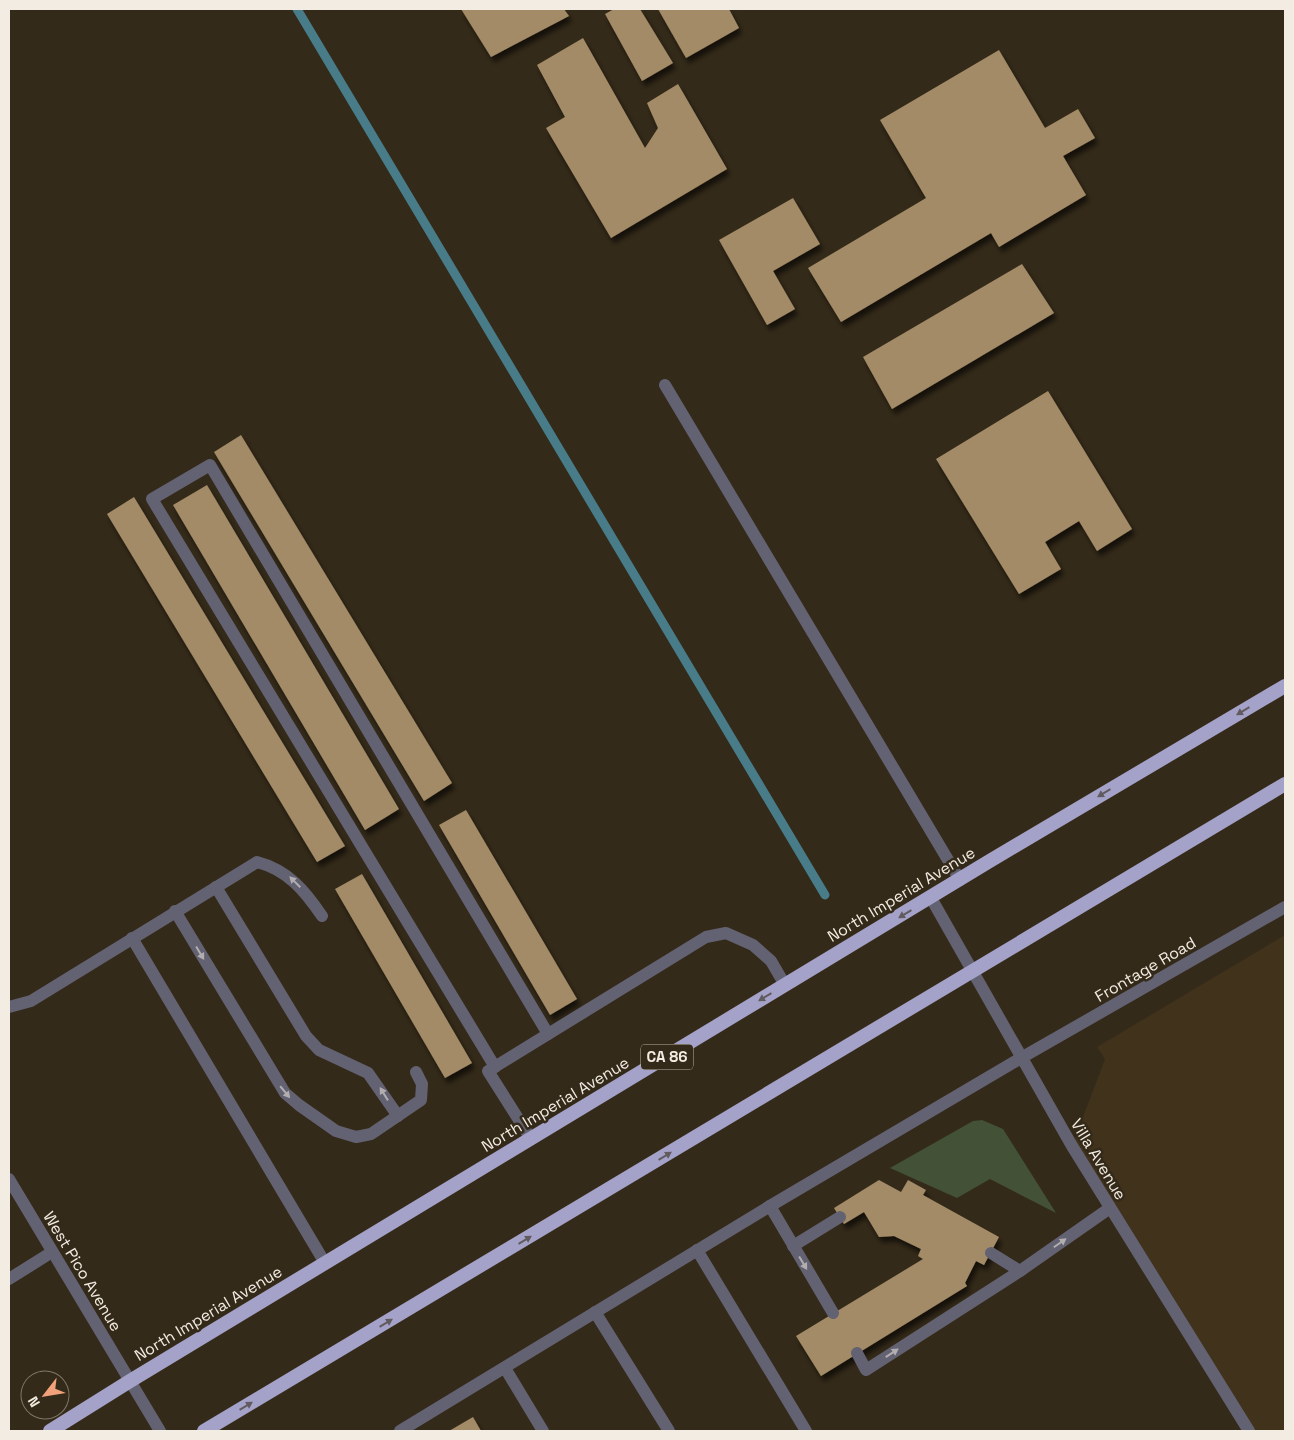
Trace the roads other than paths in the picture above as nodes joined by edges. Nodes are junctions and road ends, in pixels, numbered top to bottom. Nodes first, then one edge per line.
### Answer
1 (665, 385) dead end
2 (1285, 686) edge
3 (1285, 784) edge
4 (960, 880) junction
5 (216, 887) junction
6 (931, 898) junction
7 (1285, 907) edge
8 (175, 911) junction
9 (322, 916) dead end
10 (132, 938) junction
11 (973, 972) junction
12 (785, 985) junction
13 (9, 1007) edge
14 (548, 1034) junction
15 (1021, 1058) junction
16 (495, 1067) junction
17 (416, 1072) dead end
18 (398, 1116) junction
19 (531, 1139) junction
20 (9, 1179) edge
21 (770, 1206) junction
22 (1110, 1208) junction
23 (840, 1217) dead end
24 (793, 1246) junction
25 (697, 1250) junction
26 (52, 1252) junction
27 (991, 1253) dead end
28 (325, 1263) junction
29 (1020, 1271) junction
30 (9, 1279) edge
31 (595, 1312) junction
32 (833, 1313) dead end
33 (857, 1354) dead end
34 (505, 1368) junction
35 (130, 1381) junction
36 (50, 1431) edge
37 (160, 1431) edge
38 (204, 1431) edge
39 (400, 1431) edge
40 (543, 1431) edge
41 (669, 1431) edge
42 (806, 1431) edge
43 (1249, 1431) edge

1 - 4 street
2 -> 4 highway, North Imperial Avenue / CA 86
3 - 11 highway
4 - 6 highway, North Imperial Avenue / CA 86
5 - 8 street
9 -> 5 street
18 -> 5 street
6 - 11 street, Villa Avenue
6 -> 12 highway, North Imperial Avenue / CA 86
7 - 15 street, Frontage Road
8 - 10 street
8 -> 18 street
10 - 13 street
10 - 28 street
11 - 15 street, Villa Avenue
38 -> 11 highway
12 - 14 street
12 -> 19 highway, North Imperial Avenue / CA 86
14 - 16 street
14 - 16 street
15 - 21 street, Frontage Road
15 - 22 street, Villa Avenue
16 - 19 street
17 - 18 street
19 - 28 highway, North Imperial Avenue / CA 86
20 - 26 street, West Pico Avenue
21 - 24 street
21 - 25 street, Frontage Road
29 -> 22 street
22 - 43 street, Villa Avenue
23 - 24 street
24 -> 32 street
25 - 31 street, Frontage Road
25 - 42 street
26 - 30 street
26 - 35 street, West Pico Avenue
27 - 29 street
28 - 35 highway, North Imperial Avenue / CA 86
33 -> 29 street
31 - 34 street, Frontage Road
31 - 41 street
34 - 39 street, Frontage Road
34 - 40 street
35 - 36 highway, North Imperial Avenue / CA 86
35 - 37 street, West Pico Avenue

